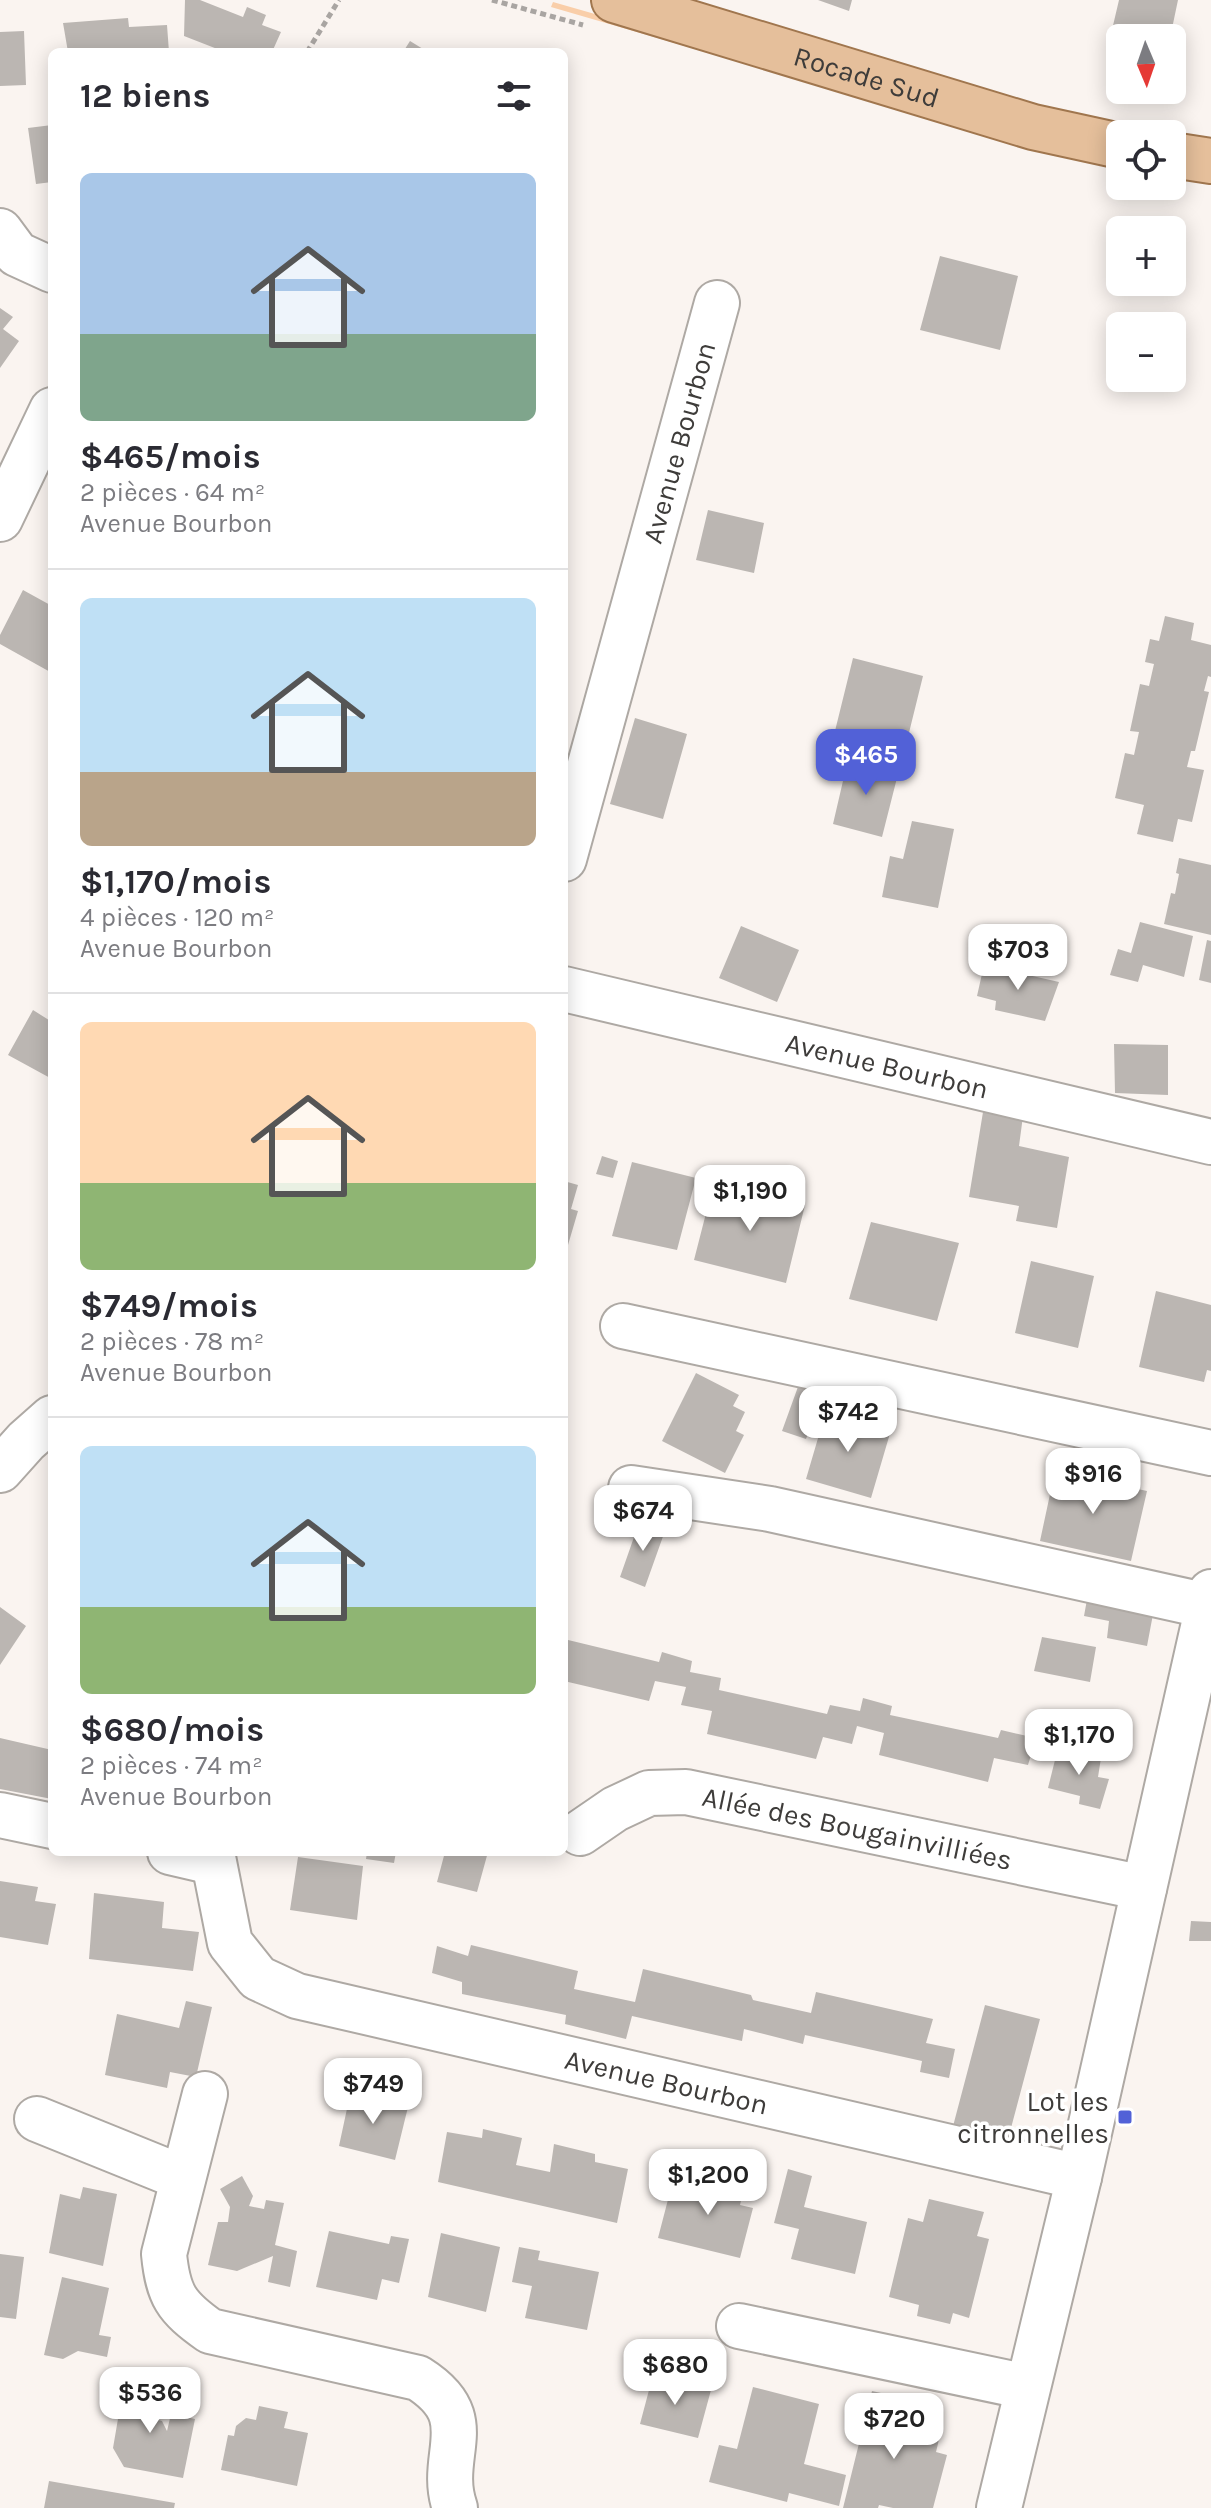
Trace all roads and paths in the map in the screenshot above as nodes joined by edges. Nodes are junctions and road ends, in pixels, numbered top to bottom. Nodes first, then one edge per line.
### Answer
1 (339, 0) edge
2 (614, 0) edge
3 (309, 48) edge
4 (1106, 143) edge
5 (1186, 157) edge
6 (1211, 161) edge
7 (0, 231) edge
8 (48, 268) edge
9 (717, 303) dead end
10 (48, 418) edge
11 (0, 519) edge
12 (568, 844) edge
13 (568, 990) edge
14 (1211, 1142) edge
15 (623, 1326) dead end
16 (48, 1422) edge
17 (1211, 1453) edge
18 (0, 1470) edge
19 (631, 1488) dead end
20 (1210, 1599) edge
21 (0, 1815) edge
22 (48, 1825) edge
23 (580, 1833) dead end
24 (212, 1857) edge
25 (1144, 1888) junction
26 (205, 2094) dead end
27 (37, 2119) dead end
28 (1079, 2177) junction
29 (183, 2178) junction
30 (739, 2326) dead end
31 (1027, 2387) junction
32 (455, 2508) edge
33 (999, 2508) edge

1 - 3 path
2 - 4 main road, Rocade Sud
5 - 6 main road
7 - 8 street
9 - 12 street, Avenue Bourbon
10 - 11 street
13 - 14 street, Avenue Bourbon
15 - 17 street
16 - 18 street
19 - 20 street
20 - 25 street
21 - 22 street
23 - 25 street, Allée des Bougainvilliées
24 - 28 street, Avenue Bourbon
25 - 28 street
26 - 29 street
27 - 29 street
28 - 31 street
29 - 32 street
30 - 31 street
31 - 33 street

